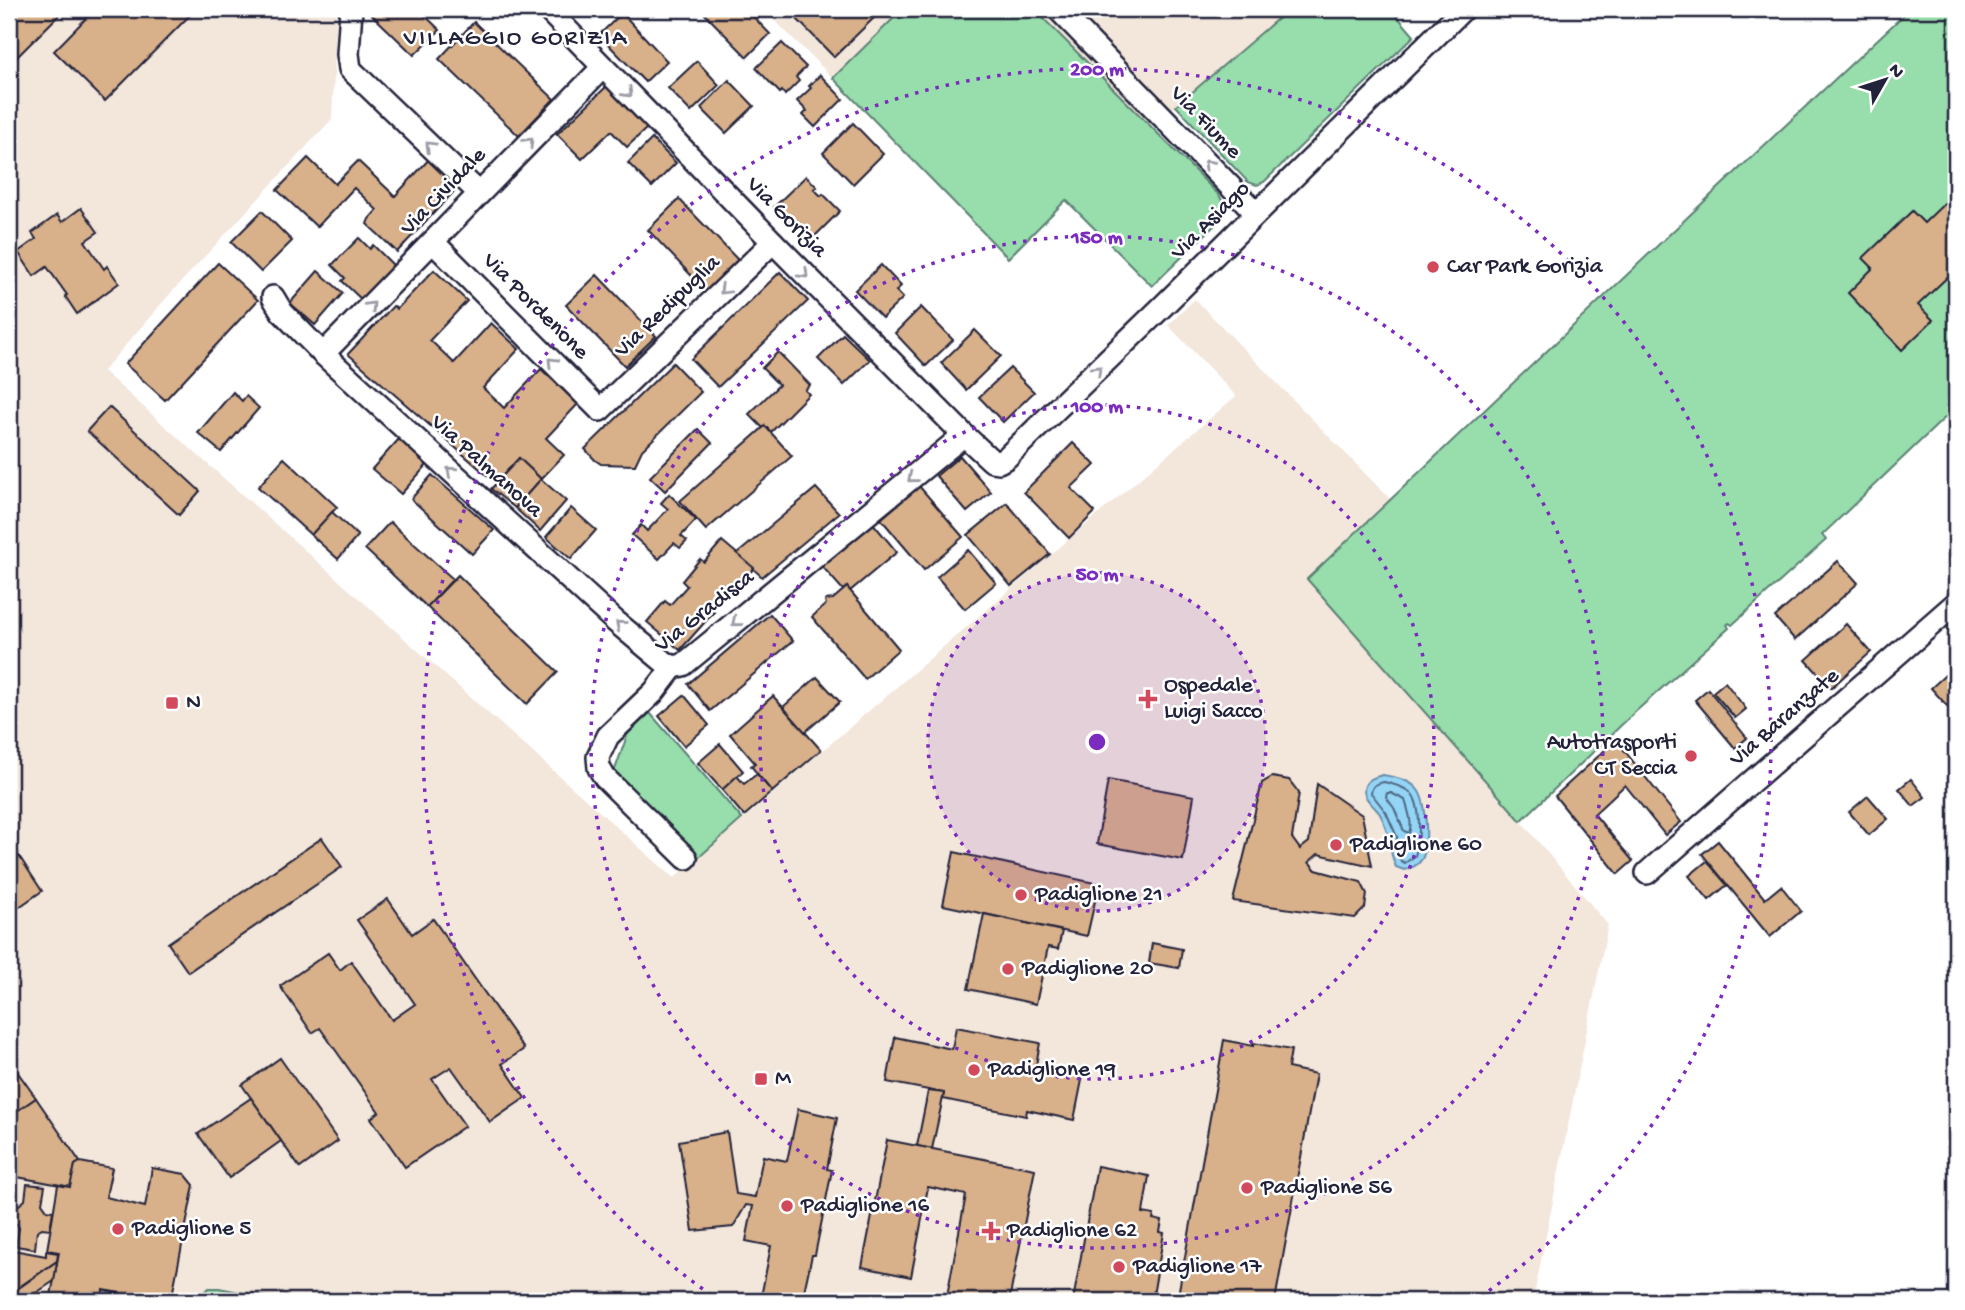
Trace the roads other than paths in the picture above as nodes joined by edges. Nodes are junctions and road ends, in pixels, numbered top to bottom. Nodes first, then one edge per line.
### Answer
1 (351, 9) edge
2 (547, 9) edge
3 (1058, 9) edge
4 (1463, 9) edge
5 (603, 67) junction
6 (479, 193) junction
7 (1256, 213) junction
8 (433, 242) junction
9 (773, 242) junction
10 (273, 297) dead end
11 (323, 354) junction
12 (600, 410) joint
13 (964, 435) junction
14 (992, 461) joint
15 (1956, 603) edge
16 (673, 667) junction
17 (686, 858) dead end
18 (1647, 873) dead end

6 -> 1 street
2 - 5 street, Via Gorizia
7 -> 3 street, Via Fiume
4 - 7 street, Via Asiago
6 -> 5 street, Via Cividale
5 -> 9 street, Via Gorizia
6 - 8 street, Via Cividale
14 -> 7 street, Via Asiago
11 -> 8 street, Via Cividale
12 -> 8 street, Via Pordenone
9 -> 12 street, Via Redipuglia
9 -> 13 street, Via Gorizia
10 - 11 street, Via Palmanova
16 -> 11 street, Via Palmanova
13 - 14 street, Via Gorizia
13 -> 16 street, Via Gradisca
15 - 18 street, Via Baranzate
16 - 17 street, Via Gradisca

